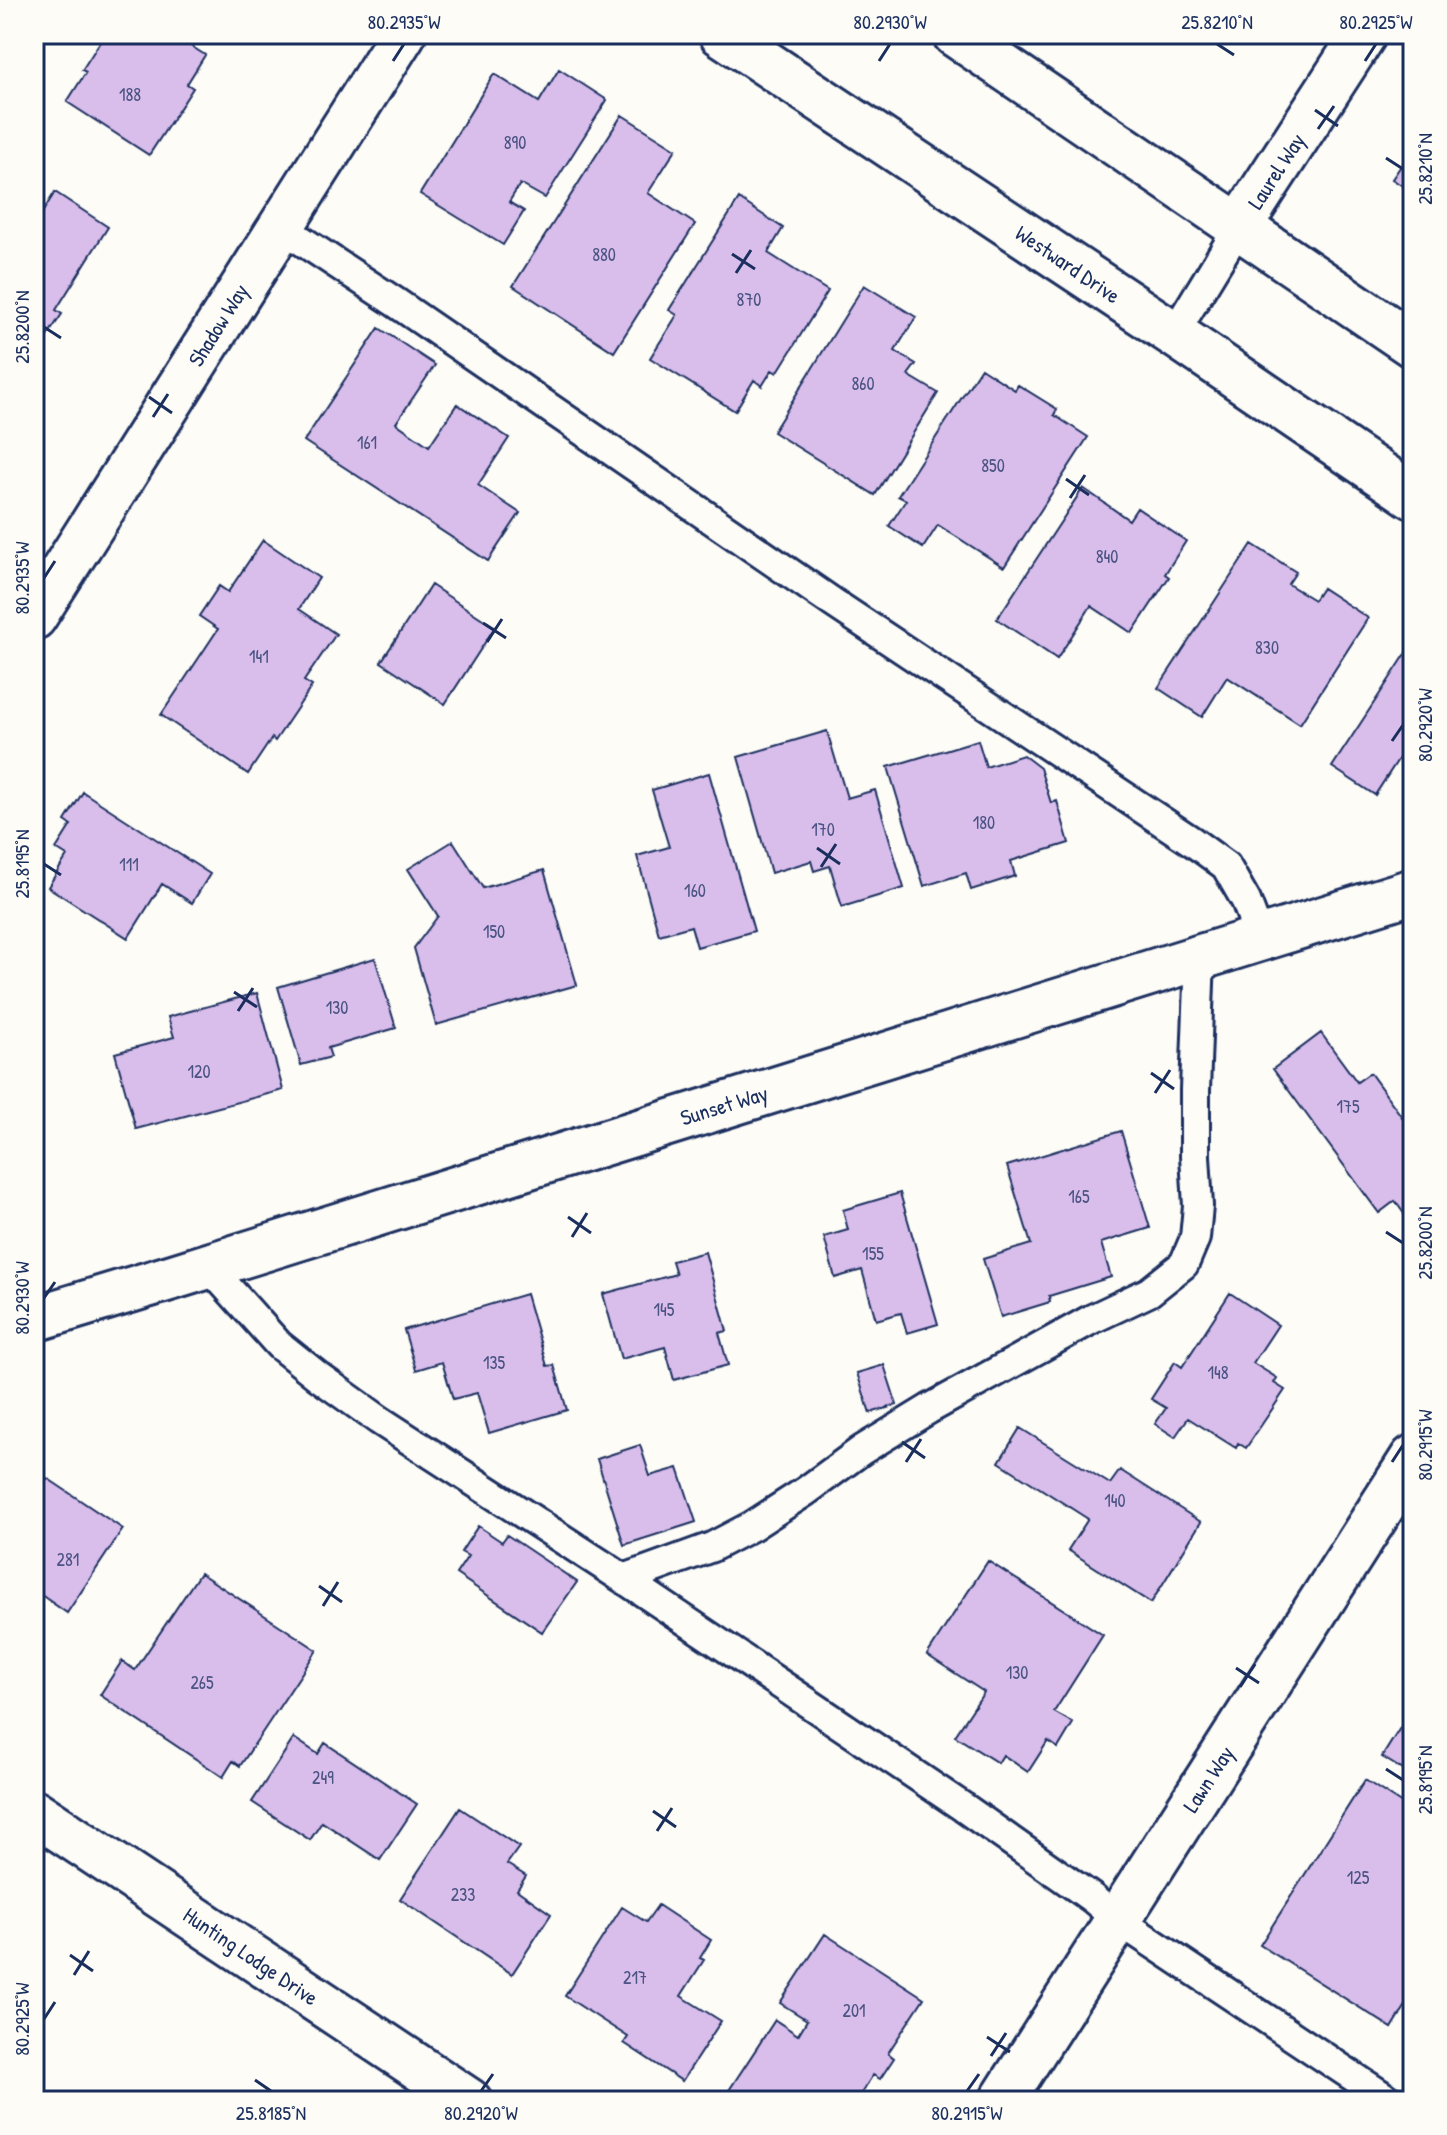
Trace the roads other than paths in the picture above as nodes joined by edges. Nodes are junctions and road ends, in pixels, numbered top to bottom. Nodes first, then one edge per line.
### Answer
1 (403, 34) edge
2 (722, 34) edge
3 (955, 34) edge
4 (1364, 34) edge
5 (281, 227) junction
6 (1239, 227) junction
7 (1174, 334) junction
8 (1413, 345) edge
9 (1413, 496) edge
10 (34, 617) edge
11 (1413, 891) edge
12 (1260, 938) junction
13 (1200, 957) junction
14 (208, 1266) junction
15 (34, 1319) edge
16 (1413, 1458) edge
17 (624, 1579) junction
18 (34, 1812) edge
19 (1118, 1920) junction
20 (469, 2101) edge
21 (1002, 2101) edge
22 (1390, 2101) edge

1 - 5 street, Shadow Way
2 - 7 street, Westward Drive
3 - 6 street
4 - 6 street, Laurel Way
5 - 10 street, Shadow Way
5 - 12 lane
6 - 7 lane
6 - 8 street
7 - 9 street, Westward Drive
11 - 12 street, Sunset Way
12 - 13 street, Sunset Way
13 - 14 street, Sunset Way
13 - 17 lane
14 - 15 street, Sunset Way
14 - 17 lane
16 - 19 street, Lawn Way
17 - 19 lane
18 - 20 street, Hunting Lodge Drive
19 - 21 street, Lawn Way
19 - 22 lane

